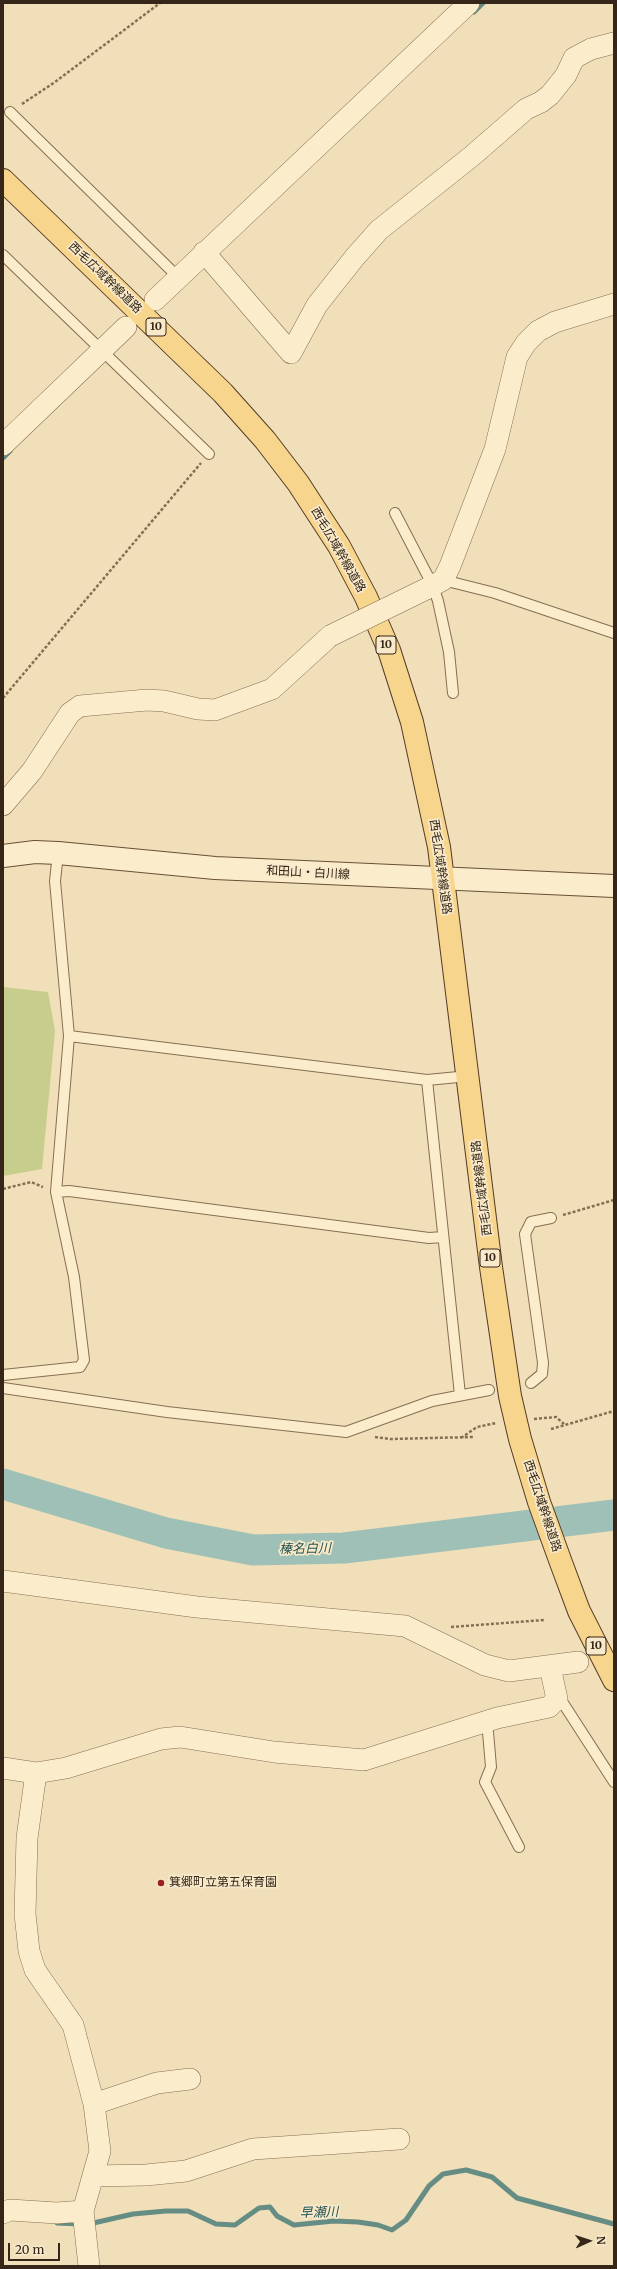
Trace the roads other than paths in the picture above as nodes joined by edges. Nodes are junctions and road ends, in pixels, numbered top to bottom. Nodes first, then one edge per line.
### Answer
1 (469, 3) edge
2 (614, 43) edge
3 (10, 112) road end
4 (3, 180) edge
5 (205, 253) junction
6 (3, 255) edge
7 (179, 278) junction
8 (154, 300) dead end
9 (614, 304) edge
10 (126, 327) dead end
11 (103, 350) junction
12 (3, 445) edge
13 (209, 454) road end
14 (395, 513) dead end
15 (434, 585) junction
16 (614, 633) edge
17 (453, 693) dead end
18 (3, 805) edge
19 (58, 853) junction
20 (3, 856) edge
21 (442, 877) junction
22 (614, 886) edge
23 (69, 1036) junction
24 (469, 1076) junction
25 (427, 1080) junction
26 (56, 1192) junction
27 (551, 1218) road end
28 (443, 1237) junction
29 (3, 1375) edge
30 (531, 1383) dead end
31 (3, 1388) edge
32 (489, 1390) dead end
33 (460, 1396) junction
34 (3, 1581) edge
35 (578, 1662) dead end
36 (550, 1667) junction
37 (614, 1680) edge
38 (557, 1699) junction
39 (485, 1722) junction
40 (3, 1768) edge
41 (36, 1773) junction
42 (614, 1782) edge
43 (519, 1847) dead end
44 (190, 2079) dead end
45 (94, 2104) junction
46 (399, 2139) dead end
47 (94, 2176) junction
48 (6, 2211) edge
49 (84, 2220) junction
50 (88, 2266) edge

1 - 5 street
2 - 5 street
3 - 7 lane
4 - 21 main road, 西毛広域幹線道路 / 10
5 - 7 street
6 - 11 lane
7 - 8 street
9 - 15 street
10 - 11 street
11 - 12 street
11 - 13 lane
14 - 15 lane
15 - 16 lane
15 - 17 lane
15 - 18 street, bridge
19 - 20 street, 和田山・白川線
19 - 21 street, 和田山・白川線
19 - 23 lane
21 - 22 street, 和田山・白川線
21 - 24 main road, 西毛広域幹線道路 / 10
23 - 25 lane
23 - 26 lane
24 - 25 lane
24 - 37 main road, 西毛広域幹線道路 / 10
25 - 28 lane
26 - 28 lane
26 - 29 lane
27 - 30 lane
28 - 33 lane
31 - 33 lane
32 - 33 lane
34 - 36 street
35 - 36 street
36 - 38 street
38 - 39 street
38 - 42 lane
39 - 41 street
39 - 43 lane
40 - 41 street
41 - 45 street
44 - 45 street
45 - 47 street
46 - 47 street
47 - 49 street
48 - 49 street
49 - 50 street

